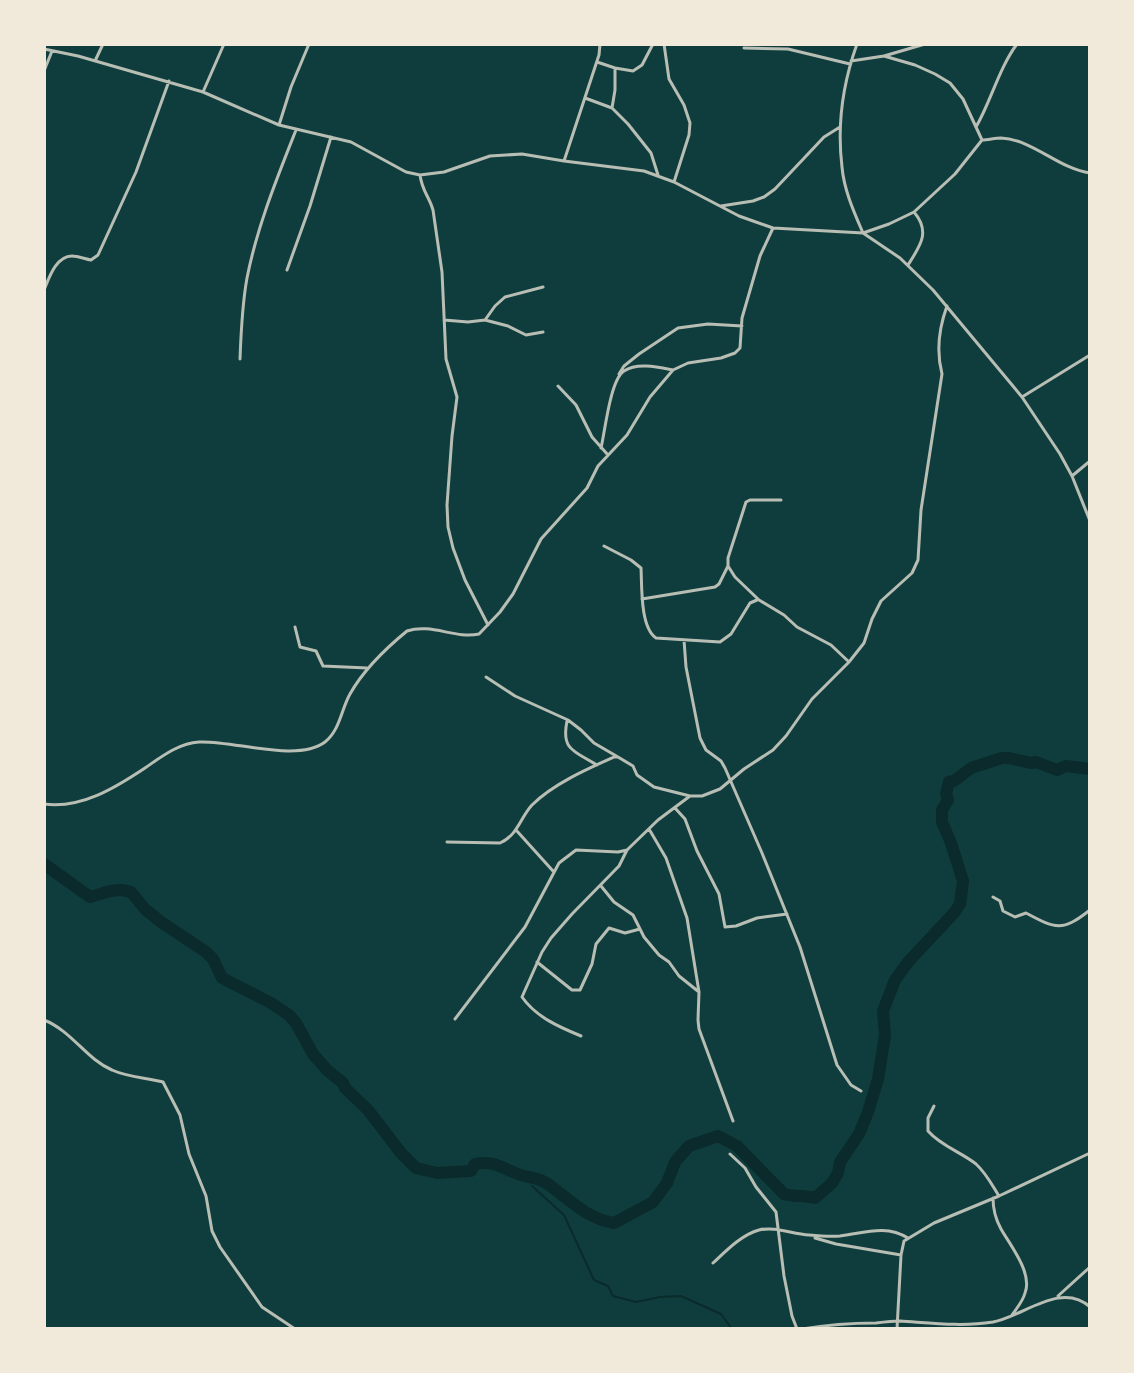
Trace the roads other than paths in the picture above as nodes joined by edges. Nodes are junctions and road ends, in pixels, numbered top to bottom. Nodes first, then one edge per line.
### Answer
1 (103, 44) edge
2 (224, 44) edge
3 (309, 44) edge
4 (600, 44) edge
5 (653, 44) edge
6 (664, 44) edge
7 (857, 44) edge
8 (925, 44) edge
9 (1017, 44) edge
10 (744, 48) dead end
11 (44, 49) edge
12 (52, 51) junction
13 (884, 56) junction
14 (95, 61) junction
15 (597, 62) junction
16 (850, 62) junction
17 (615, 68) junction
18 (44, 71) edge
19 (169, 81) junction
20 (203, 92) junction
21 (585, 98) junction
22 (612, 108) junction
23 (279, 125) junction
24 (840, 127) junction
25 (976, 127) junction
26 (296, 130) junction
27 (331, 137) junction
28 (982, 140) junction
29 (564, 161) junction
30 (1090, 173) edge
31 (420, 175) junction
32 (658, 175) junction
33 (674, 182) junction
34 (719, 206) junction
35 (914, 212) junction
36 (773, 228) junction
37 (863, 233) junction
38 (908, 266) junction
39 (44, 269) edge
40 (287, 270) dead end
41 (53, 271) junction
42 (543, 287) dead end
43 (44, 290) edge
44 (947, 306) junction
45 (444, 320) junction
46 (485, 320) junction
47 (742, 326) junction
48 (543, 332) dead end
49 (1090, 355) edge
50 (240, 359) dead end
51 (673, 370) junction
52 (619, 374) junction
53 (558, 386) dead end
54 (1022, 397) junction
55 (601, 448) junction
56 (608, 455) junction
57 (1090, 461) edge
58 (1072, 476) junction
59 (781, 500) dead end
60 (1090, 521) edge
61 (604, 546) dead end
62 (728, 566) junction
63 (642, 599) junction
64 (759, 600) junction
65 (488, 625) junction
66 (295, 627) dead end
67 (684, 640) junction
68 (849, 662) junction
69 (367, 668) junction
70 (486, 677) dead end
71 (568, 720) junction
72 (618, 757) junction
73 (597, 765) junction
74 (730, 780) junction
75 (690, 796) junction
76 (44, 804) edge
77 (675, 808) junction
78 (649, 829) junction
79 (516, 830) junction
80 (447, 842) dead end
81 (627, 850) junction
82 (553, 871) junction
83 (600, 885) junction
84 (993, 897) dead end
85 (1090, 910) edge
86 (787, 914) junction
87 (640, 929) junction
88 (537, 962) junction
89 (699, 992) junction
90 (455, 1019) dead end
91 (44, 1020) edge
92 (581, 1036) dead end
93 (861, 1091) dead end
94 (934, 1106) dead end
95 (733, 1121) dead end
96 (1090, 1153) edge
97 (730, 1154) dead end
98 (999, 1196) junction
99 (993, 1198) junction
100 (778, 1230) junction
101 (809, 1235) junction
102 (908, 1238) junction
103 (901, 1255) junction
104 (713, 1263) dead end
105 (1090, 1267) edge
106 (1058, 1296) junction
107 (1090, 1307) edge
108 (1012, 1316) junction
109 (898, 1321) junction
110 (978, 1326) edge
111 (295, 1329) edge
112 (800, 1329) edge
113 (897, 1329) edge

1 - 14 street
2 - 20 street
3 - 23 street
4 - 15 street
5 - 17 street
6 - 33 street
7 - 16 street
8 - 13 street
9 - 25 street
10 - 16 street
11 - 12 street
12 - 14 street
12 - 18 street
13 - 16 street
13 - 25 street
14 - 19 street
15 - 17 street
15 - 21 street
16 - 24 street
17 - 22 street
19 - 20 street
19 - 41 street
20 - 23 street
21 - 22 street
21 - 29 street
22 - 32 street
23 - 26 street
24 - 34 street
24 - 37 street
25 - 28 street
26 - 27 street
26 - 50 street
27 - 31 street
27 - 40 street
28 - 30 street
28 - 35 street
29 - 31 street
29 - 32 street
31 - 45 street
32 - 33 street
33 - 34 street
34 - 36 street
35 - 37 street
35 - 38 street
36 - 37 street
36 - 47 street
37 - 38 street
38 - 44 street
39 - 41 street
41 - 43 street
42 - 46 street
44 - 54 street
44 - 68 street
45 - 46 street
45 - 65 street
46 - 48 street
47 - 51 street
47 - 52 street
49 - 54 street
51 - 52 street
51 - 56 street
52 - 55 street
53 - 55 street
54 - 58 street
55 - 56 street
56 - 65 street
57 - 58 street
58 - 60 street
59 - 62 street
61 - 63 street
62 - 63 street
62 - 64 street
63 - 67 street
64 - 67 street
64 - 68 street
65 - 69 street
66 - 69 street
67 - 74 street
68 - 74 street
69 - 76 street
70 - 71 street
71 - 72 street
71 - 73 street
72 - 73 street
72 - 75 street
73 - 79 street
74 - 75 street
74 - 86 street
75 - 77 street
77 - 78 street
77 - 86 street
78 - 81 street
78 - 89 street
79 - 80 street
79 - 82 street
81 - 82 street
81 - 83 street
82 - 90 street
83 - 87 street
83 - 88 street
84 - 85 street
86 - 93 street
87 - 88 street
87 - 89 street
88 - 92 street
89 - 95 street
91 - 111 street
94 - 98 street
96 - 98 street
97 - 100 street
98 - 99 street
99 - 102 street
99 - 108 street
100 - 101 street
100 - 104 street
100 - 112 street
101 - 102 street
101 - 103 street
102 - 103 street
103 - 109 street
105 - 106 street
106 - 107 street
106 - 108 street
108 - 110 street
109 - 110 street
109 - 112 street
109 - 113 street

